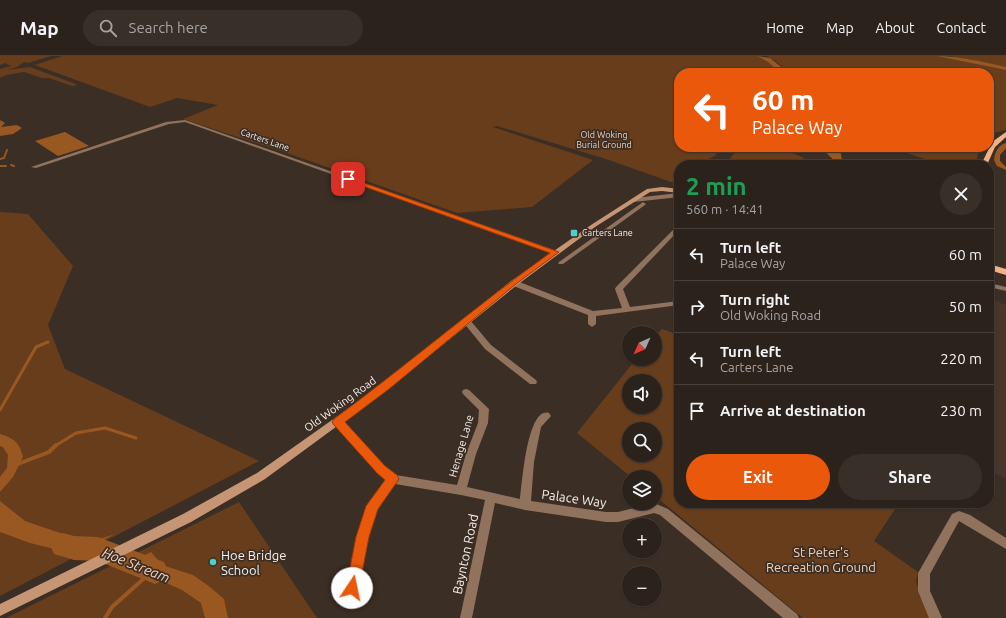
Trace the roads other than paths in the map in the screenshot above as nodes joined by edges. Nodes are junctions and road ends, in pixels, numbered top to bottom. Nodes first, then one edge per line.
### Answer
1 (1006, 134) edge
2 (994, 143) edge
3 (34, 167) dead end
4 (674, 192) edge
5 (643, 204) dead end
6 (592, 226) junction
7 (605, 231) junction
8 (674, 232) edge
9 (556, 252) junction
10 (561, 264) dead end
11 (994, 268) edge
12 (1006, 272) edge
13 (514, 283) junction
14 (994, 286) edge
15 (1006, 289) edge
16 (674, 304) edge
17 (627, 310) junction
18 (592, 314) junction
19 (467, 322) junction
20 (592, 324) dead end
21 (533, 382) dead end
22 (466, 392) dead end
23 (546, 416) dead end
24 (338, 422) junction
25 (393, 479) junction
26 (461, 490) junction
27 (491, 496) junction
28 (525, 505) junction
29 (1006, 544) edge
30 (350, 603) dead end
31 (0, 610) edge
32 (466, 618) edge
33 (793, 618) edge
34 (936, 618) edge

1 - 2 main road
3 - 9 street, Carters Lane
4 - 6 main road, Old Woking Road
5 - 7 street
6 - 7 street
6 - 9 main road, Old Woking Road
7 - 10 street
8 - 17 street
9 - 13 main road, Old Woking Road
11 - 12 main road
13 - 18 street
13 - 19 main road, Old Woking Road
14 - 15 street
16 - 17 street
17 - 18 street
18 - 20 street
19 - 21 street
19 - 24 main road, Old Woking Road
22 - 26 street, Henage Lane
23 - 28 street
24 - 25 street
24 - 31 main road, Old Woking Road
25 - 26 street, Palace Way
25 - 30 street
26 - 27 street, Palace Way
27 - 28 street, Palace Way
27 - 32 street, Baynton Road
28 - 33 street, Palace Way
29 - 34 street

